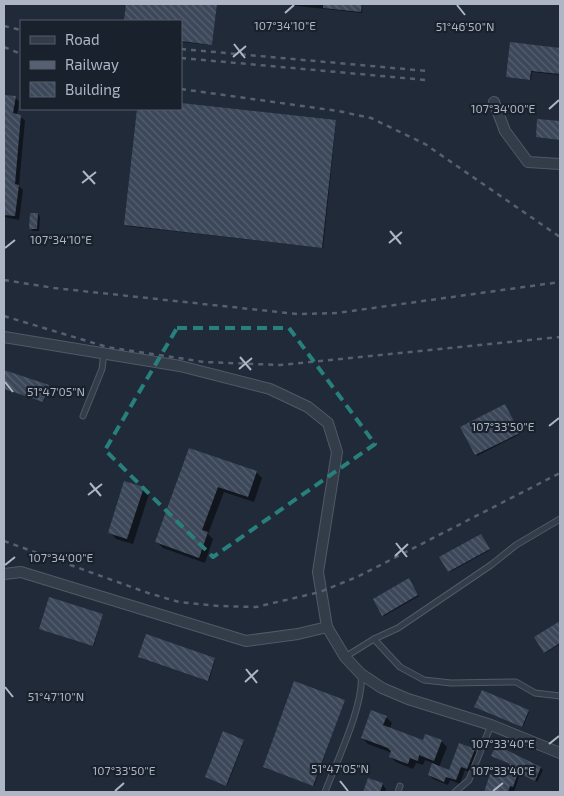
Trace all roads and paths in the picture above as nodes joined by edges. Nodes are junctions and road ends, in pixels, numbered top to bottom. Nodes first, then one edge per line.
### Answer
1 (494, 102) dead end
2 (560, 164) edge
3 (4, 337) edge
4 (104, 352) junction
5 (83, 416) dead end
6 (560, 519) edge
7 (4, 574) edge
8 (327, 627) junction
9 (374, 639) junction
10 (345, 657) junction
11 (361, 674) junction
12 (560, 696) edge
13 (492, 725) junction
14 (560, 753) edge
15 (400, 786) dead end
16 (325, 792) edge
17 (398, 792) edge
18 (455, 792) edge

1 - 2 street
3 - 4 street
4 - 5 lane
4 - 8 street
6 - 9 lane
7 - 8 street
8 - 10 street
9 - 10 lane
9 - 12 lane
10 - 11 street
11 - 13 street
11 - 16 lane
13 - 14 street
13 - 18 lane
15 - 17 lane

